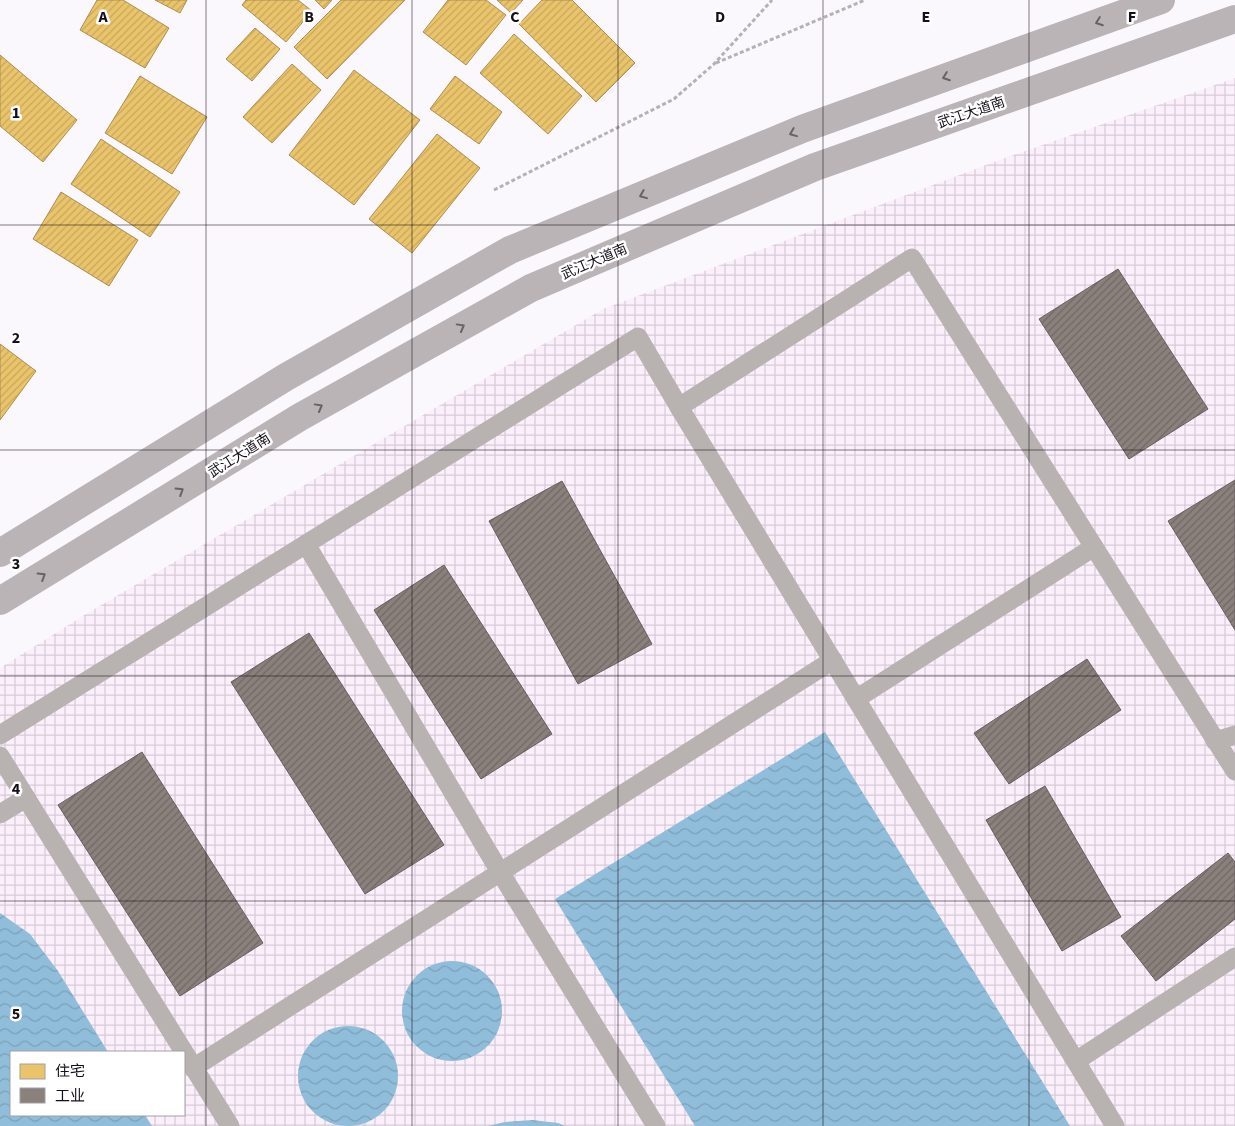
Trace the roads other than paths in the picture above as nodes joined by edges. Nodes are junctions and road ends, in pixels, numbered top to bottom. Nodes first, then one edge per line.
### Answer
1 (1161, 0) edge
2 (1235, 20) edge
3 (679, 407) junction
4 (306, 544) junction
5 (1094, 547) junction
6 (0, 553) edge
7 (0, 601) edge
8 (832, 660) junction
9 (856, 699) junction
10 (0, 735) edge
11 (1235, 735) edge
12 (1215, 741) junction
13 (0, 756) edge
14 (1235, 771) edge
15 (26, 798) junction
16 (0, 814) edge
17 (500, 872) junction
18 (1235, 957) edge
19 (183, 1051) edge
20 (185, 1054) edge
21 (1076, 1061) junction
22 (194, 1068) junction
23 (230, 1126) edge
24 (656, 1126) edge
25 (1115, 1126) edge

1 -> 6 main road
7 -> 2 main road, 武江大道南
3 - 4 lane
3 - 5 lane
3 - 8 lane
4 - 10 lane
4 - 17 lane
5 - 9 lane
5 - 12 lane
8 - 9 lane
8 - 17 lane
9 - 21 lane
11 - 12 lane
12 - 14 lane
13 - 15 lane
15 - 16 lane
15 - 19 lane
17 - 22 lane
17 - 24 lane
18 - 21 lane
20 - 22 lane
21 - 25 lane
22 - 23 lane

